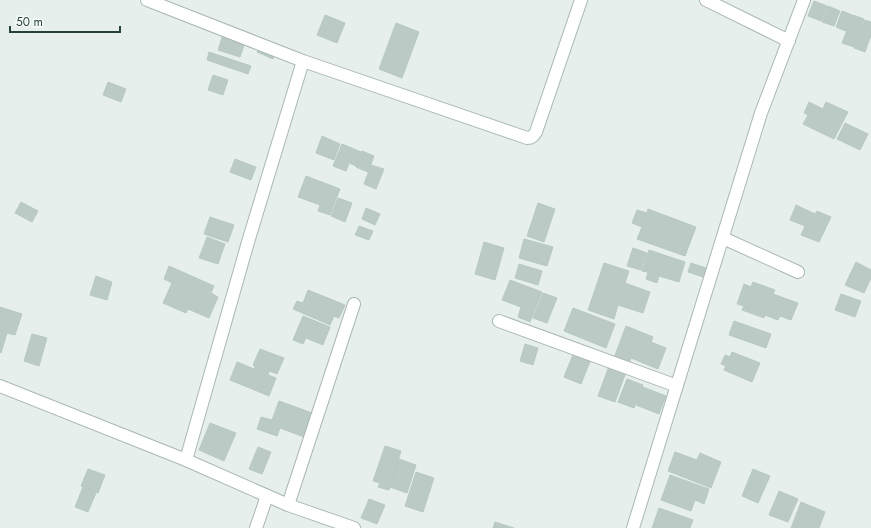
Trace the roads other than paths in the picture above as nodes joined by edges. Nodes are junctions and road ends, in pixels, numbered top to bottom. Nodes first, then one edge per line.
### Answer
1 (147, 0) edge
2 (581, 0) edge
3 (706, 0) edge
4 (804, 0) edge
5 (789, 41) junction
6 (303, 61) junction
7 (723, 238) junction
8 (798, 272) dead end
9 (354, 304) dead end
10 (499, 321) dead end
11 (0, 386) edge
12 (677, 386) junction
13 (186, 460) junction
14 (267, 496) junction
15 (288, 505) junction
16 (256, 528) edge
17 (354, 528) edge
18 (633, 528) edge

1 - 6 street
2 - 6 street
3 - 5 street
4 - 5 street
5 - 7 street
6 - 13 street
7 - 8 street
7 - 12 street
9 - 15 street
10 - 12 street
11 - 13 street
12 - 18 street
13 - 14 street
14 - 15 street
14 - 16 street
15 - 17 street

